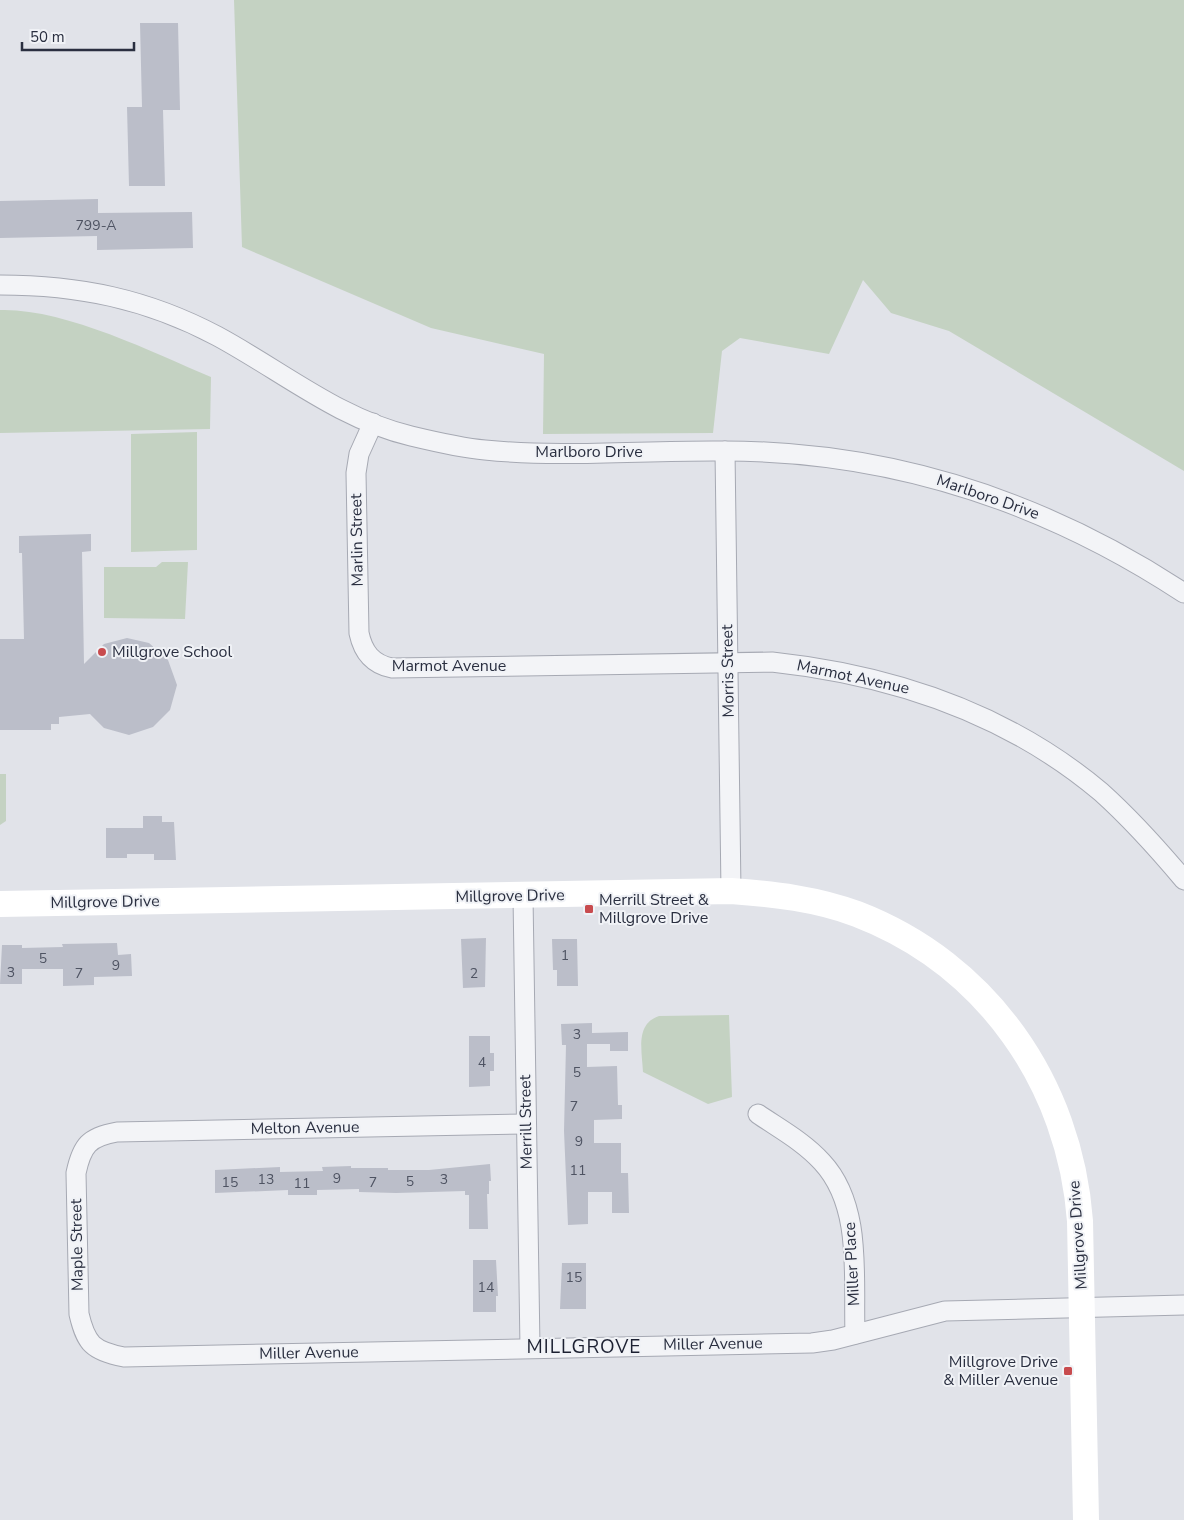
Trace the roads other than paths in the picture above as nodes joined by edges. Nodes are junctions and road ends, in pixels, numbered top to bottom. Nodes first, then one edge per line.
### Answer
1 (0, 285) edge
2 (373, 424) junction
3 (725, 450) junction
4 (1184, 593) edge
5 (370, 657) joint
6 (728, 662) junction
7 (1184, 880) edge
8 (731, 891) junction
9 (522, 896) junction
10 (0, 904) edge
11 (758, 1114) dead end
12 (526, 1124) junction
13 (87, 1143) joint
14 (1184, 1305) edge
15 (1082, 1307) junction
16 (855, 1334) junction
17 (91, 1346) joint
18 (530, 1348) junction
19 (1086, 1520) edge

1 - 2 street, Marlboro Drive
2 - 3 street, Marlboro Drive
2 - 5 street, Marlin Street
3 - 4 street, Marlboro Drive
3 - 6 street, Morris Street
5 - 6 street, Marmot Avenue
6 - 7 street, Marmot Avenue
6 - 8 street, Morris Street
8 - 9 street, Millgrove Drive
8 - 15 street, Millgrove Drive
9 - 10 street, Millgrove Drive
9 - 12 street, Merrill Street
11 - 16 street, Miller Place
12 - 13 street, Melton Avenue
12 - 18 street, Merrill Street
13 - 17 street, Maple Street
14 - 15 street, Miller Avenue
15 - 16 street, Miller Avenue
15 - 19 street, Millgrove Drive
16 - 18 street, Miller Avenue
17 - 18 street, Miller Avenue

